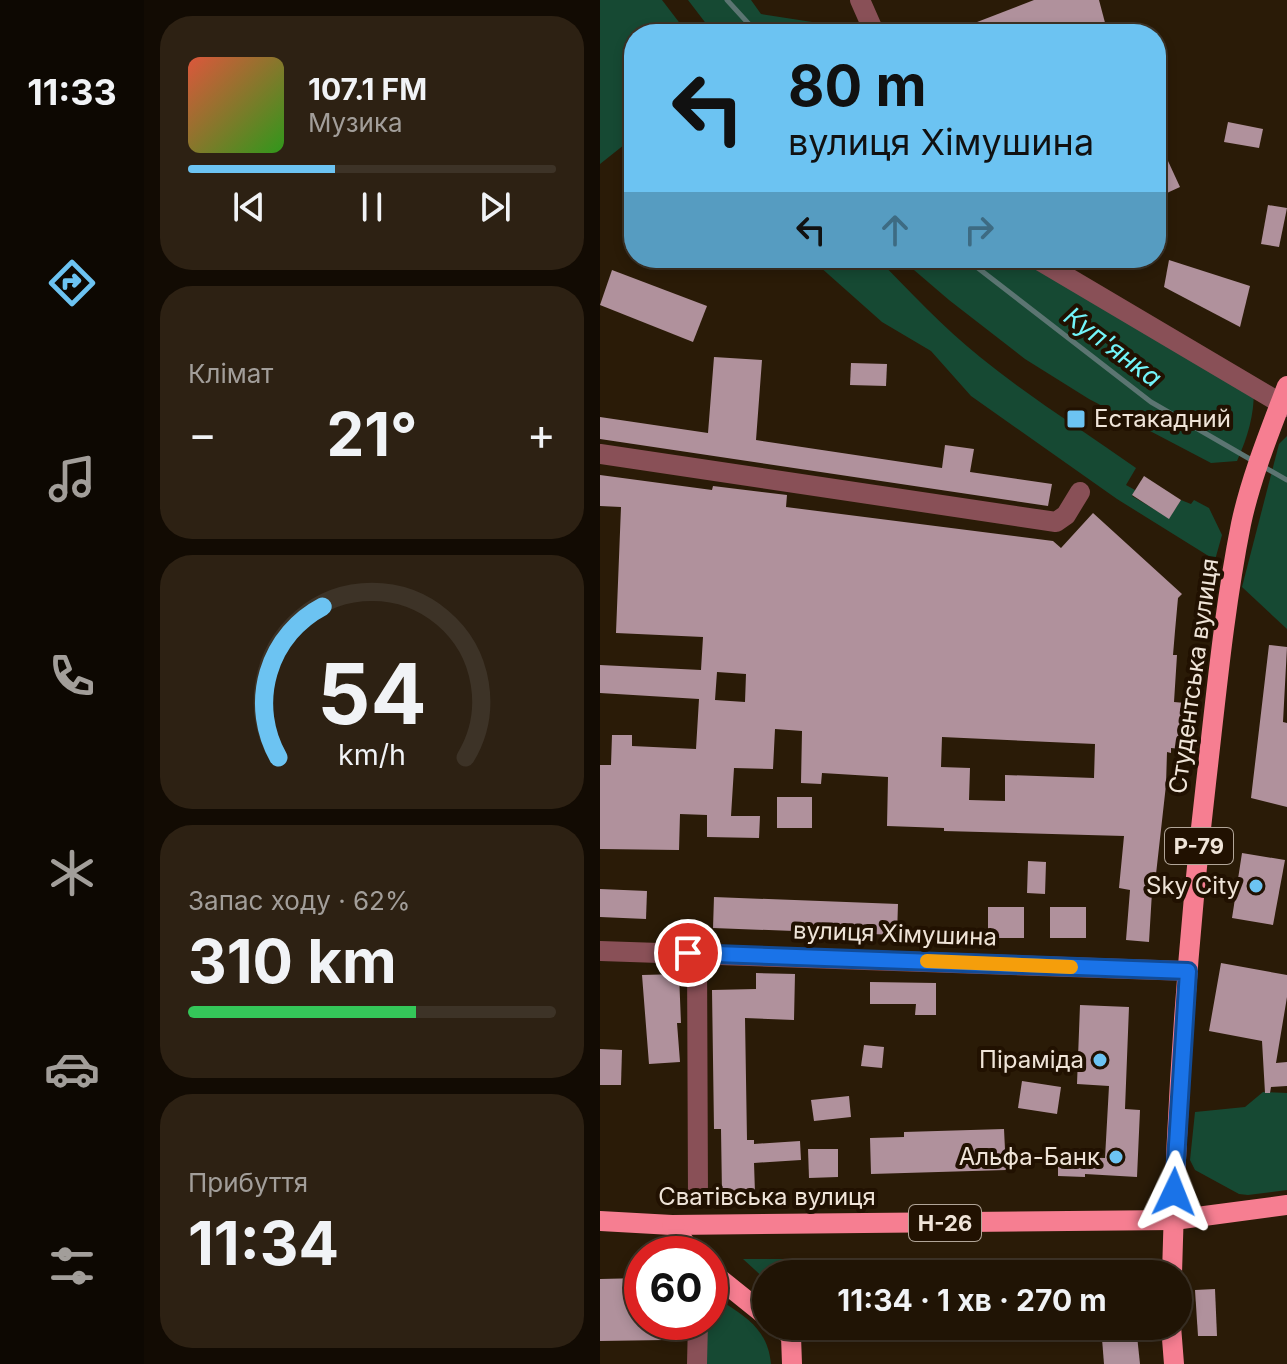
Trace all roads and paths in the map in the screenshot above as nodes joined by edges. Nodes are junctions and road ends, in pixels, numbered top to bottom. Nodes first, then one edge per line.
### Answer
1 (860, 0) edge
2 (871, 24) edge
3 (1053, 268) edge
4 (1285, 399) edge
5 (600, 454) edge
6 (1080, 492) dead end
7 (600, 951) edge
8 (697, 953) junction
9 (1188, 971) junction
10 (698, 1197) dead end
11 (1287, 1205) edge
12 (1174, 1220) junction
13 (600, 1221) edge
14 (672, 1225) junction
15 (680, 1236) edge
16 (1173, 1260) edge
17 (728, 1285) edge
18 (752, 1305) edge
19 (698, 1340) edge
20 (791, 1340) edge
21 (1172, 1340) edge
22 (697, 1364) edge
23 (792, 1364) edge
24 (1174, 1364) edge

1 - 2 street
3 - 4 street
4 - 9 main road, Студентська вулиця / Р-79
5 - 6 street
7 - 8 street, вулиця Хімушина
8 - 9 street, вулиця Хімушина
8 - 10 street
9 - 12 main road, Студентська вулиця / Р-79
11 - 12 main road, Н-26
12 - 14 main road, Сватівська вулиця / Н-26
12 - 16 main road, Р-79
13 - 14 main road, Сватівська вулиця / Н-26
14 - 15 main road
17 - 18 main road
19 - 22 street
20 - 23 main road
21 - 24 main road

